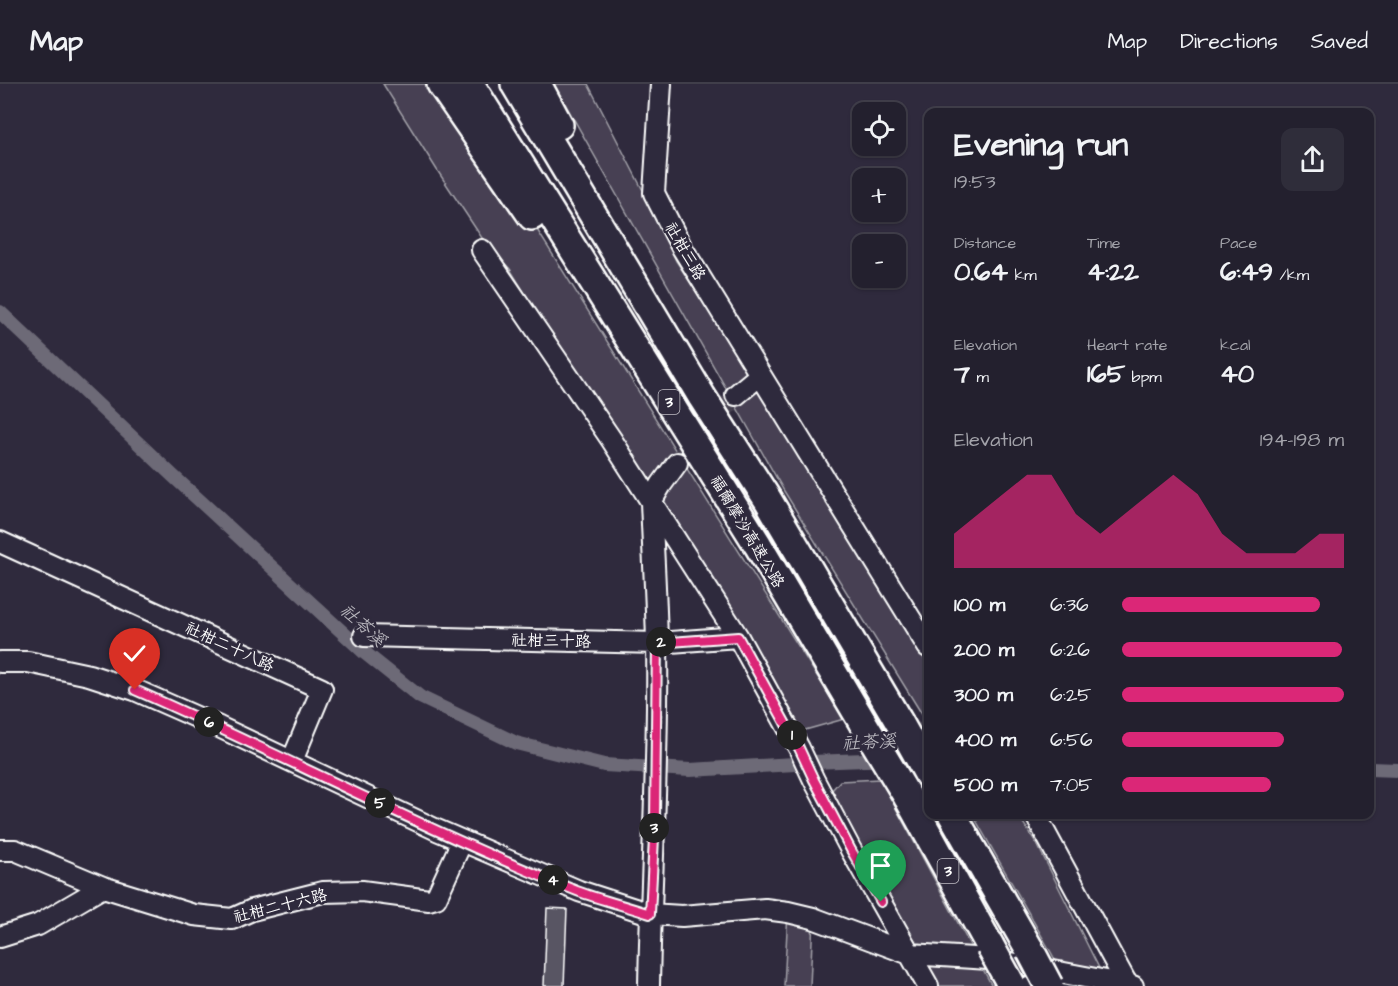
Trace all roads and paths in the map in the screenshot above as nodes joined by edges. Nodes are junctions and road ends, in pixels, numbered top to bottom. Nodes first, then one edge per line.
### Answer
1 (441, 84) edge
2 (470, 84) edge
3 (515, 84) edge
4 (537, 84) edge
5 (661, 84) edge
6 (482, 250) dead end
7 (760, 375) junction
8 (736, 395) tunnel mouth
9 (702, 397) junction
10 (677, 463) tunnel mouth
11 (651, 502) junction
12 (733, 505) junction
13 (0, 542) edge
14 (364, 636) dead end
15 (738, 637) junction
16 (924, 641) edge
17 (657, 643) junction
18 (0, 662) edge
19 (292, 761) junction
20 (924, 767) edge
21 (955, 819) edge
22 (1038, 819) edge
23 (462, 841) junction
24 (0, 850) edge
25 (103, 887) junction
26 (650, 914) junction
27 (0, 937) edge
28 (910, 954) junction
29 (650, 986) edge
30 (928, 986) edge
31 (1012, 986) edge
32 (1049, 986) edge
33 (1128, 986) edge
34 (1133, 986) edge

1 - 12 highway
2 - 12 highway, 福爾摩沙高速公路 / 3
3 - 9 highway, 福爾摩沙高速公路 / 3
4 - 9 highway
5 - 7 street, 社柑三路
6 - 11 street
7 - 8 street
7 - 16 street, 社柑三路
9 - 20 highway, 福爾摩沙高速公路 / 3, bridge
10 - 11 street
11 - 15 street
11 - 17 street
12 - 31 highway, 福爾摩沙高速公路 / 3, bridge
13 - 19 street, 社柑二十八路
14 - 17 street, 社柑三十路
15 - 17 street, 社柑三十路
15 - 28 street
17 - 26 street
18 - 19 street
19 - 23 street
21 - 32 highway, 3, bridge
22 - 33 street
23 - 25 street, 社柑二十六路
23 - 26 street
24 - 25 street, 社柑二十六路
25 - 27 street
26 - 28 street
26 - 29 street
28 - 30 street
28 - 33 street
33 - 34 street

